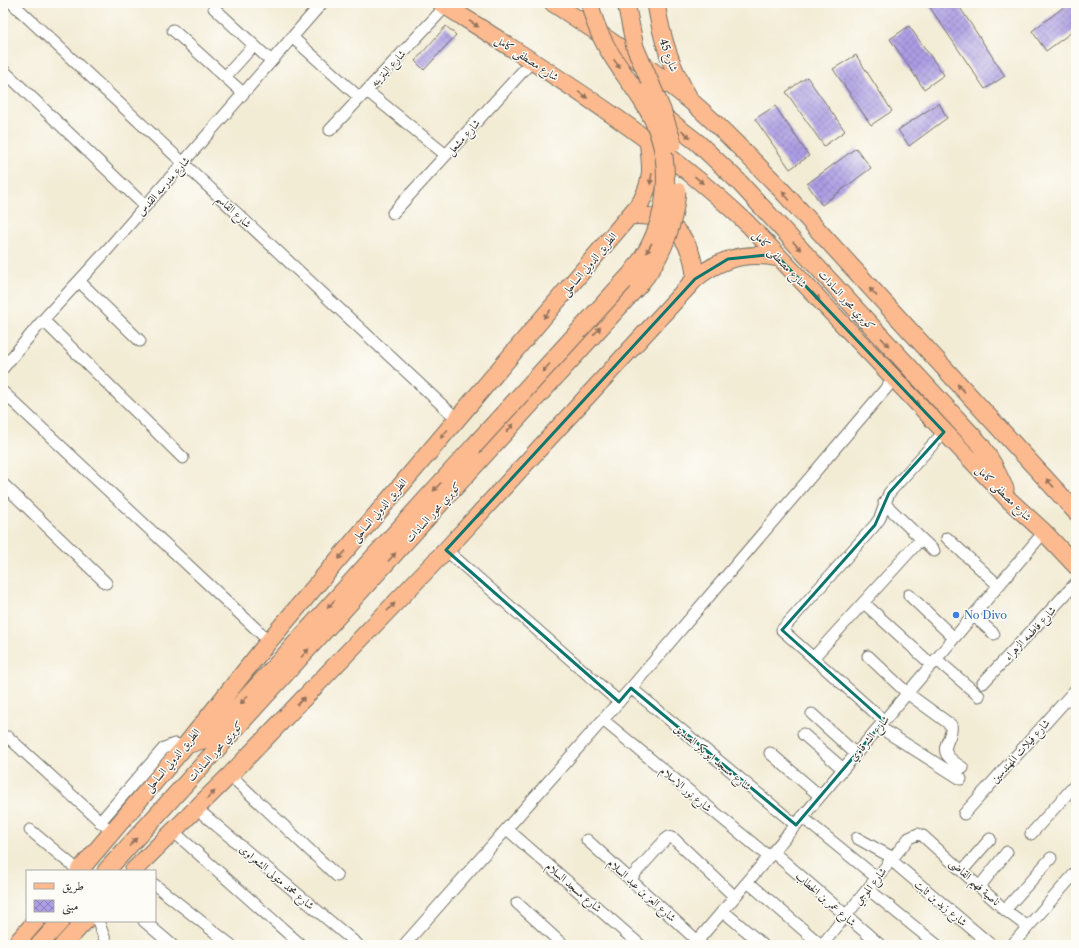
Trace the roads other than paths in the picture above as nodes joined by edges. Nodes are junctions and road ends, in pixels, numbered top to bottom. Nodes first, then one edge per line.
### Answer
1 (12, 3) edge
2 (322, 3) edge
3 (554, 3) edge
4 (590, 3) edge
5 (626, 3) edge
6 (656, 3) edge
7 (444, 5) edge
8 (214, 8) dead end
9 (173, 30) dead end
10 (292, 37) junction
11 (254, 45) junction
12 (271, 61) junction
13 (532, 61) junction
14 (3, 70) edge
15 (225, 77) junction
16 (243, 93) junction
17 (364, 95) junction
18 (644, 102) junction
19 (693, 103) junction
20 (330, 130) dead end
21 (648, 140) junction
22 (446, 155) junction
23 (183, 163) junction
24 (145, 206) junction
25 (393, 213) dead end
26 (630, 216) junction
27 (779, 258) junction
28 (695, 280) junction
29 (79, 281) junction
30 (43, 320) junction
31 (140, 342) dead end
32 (3, 368) edge
33 (894, 380) junction
34 (3, 392) edge
35 (457, 419) junction
36 (944, 432) junction
37 (478, 452) junction
38 (183, 458) dead end
39 (3, 484) edge
40 (1008, 499) junction
41 (884, 504) junction
42 (1076, 512) edge
43 (1044, 532) junction
44 (947, 538) dead end
45 (921, 539) junction
46 (446, 550) junction
47 (934, 551) dead end
48 (1076, 566) edge
49 (106, 583) dead end
50 (1076, 583) edge
51 (998, 586) junction
52 (909, 595) dead end
53 (864, 603) junction
54 (973, 615) junction
55 (994, 634) dead end
56 (954, 638) junction
57 (269, 640) junction
58 (868, 656) dead end
59 (813, 658) junction
60 (934, 662) junction
61 (983, 683) dead end
62 (631, 688) junction
63 (1076, 689) edge
64 (907, 693) junction
65 (979, 696) dead end
66 (619, 702) junction
67 (812, 714) dead end
68 (603, 720) junction
69 (882, 724) junction
70 (803, 734) dead end
71 (8, 737) dead end
72 (185, 746) junction
73 (770, 753) dead end
74 (856, 754) junction
75 (843, 769) junction
76 (230, 775) junction
77 (1076, 784) edge
78 (820, 796) junction
79 (197, 809) junction
80 (964, 814) dead end
81 (799, 821) junction
82 (106, 827) junction
83 (507, 829) junction
84 (30, 830) dead end
85 (174, 832) junction
86 (1031, 834) dead end
87 (923, 836) joint
88 (857, 838) dead end
89 (990, 839) dead end
90 (587, 840) dead end
91 (1007, 852) dead end
92 (771, 855) junction
93 (1051, 858) dead end
94 (892, 859) junction
95 (78, 870) edge
96 (80, 870) edge
97 (107, 870) edge
98 (135, 870) edge
99 (962, 871) junction
100 (1076, 872) edge
101 (337, 876) dead end
102 (877, 878) junction
103 (630, 879) junction
104 (748, 882) junction
105 (156, 886) edge
106 (980, 886) junction
107 (868, 889) junction
108 (736, 897) junction
109 (517, 903) dead end
110 (1005, 910) junction
111 (723, 911) junction
112 (845, 916) junction
113 (35, 922) edge
114 (60, 922) edge
115 (84, 922) edge
116 (98, 922) edge
117 (145, 922) edge
118 (1028, 927) junction
119 (66, 944) edge
120 (406, 944) edge
121 (698, 944) edge
122 (15, 945) edge
123 (39, 945) edge
124 (107, 945) edge
125 (172, 945) edge
126 (231, 945) edge
127 (301, 945) edge
128 (358, 945) edge
129 (563, 945) edge
130 (640, 945) edge
131 (763, 945) edge
132 (821, 945) edge
133 (880, 945) edge
134 (937, 945) edge
135 (991, 945) edge
136 (1012, 945) edge

1 - 23 street, شارع القاسم
2 - 10 street, شارع مدرسه القدس
3 - 19 main road
4 -> 18 main road, كوبري محور السادات, bridge
37 -> 5 main road, كوبري محور السادات, bridge
6 - 19 main road, شارع 45
7 -> 13 main road, شارع مصطفى كامل
7 - 17 street, شارع البنزينه
8 - 11 street
9 - 15 street
10 - 12 street, شارع مدرسه القدس
10 - 17 street
11 - 12 street
11 - 15 street
12 - 16 street, شارع مدرسه القدس
13 -> 21 main road, شارع مصطفى كامل
13 - 22 street, شارع مشعل
14 - 24 street
15 - 16 street
16 - 23 street, شارع مدرسه القدس
17 - 20 street, شارع البنزينه
17 - 22 street
18 -> 37 main road, كوبري محور السادات, bridge
18 -> 40 main road, كوبري محور السادات, bridge
42 -> 19 main road
21 -> 26 main road, الطريق الدولي الساحلى
21 -> 27 main road, شارع مصطفى كامل
22 - 25 street, شارع مشعل
23 - 24 street, شارع مدرسه القدس
23 - 35 street, شارع القاسم
24 - 29 street, شارع مدرسه القدس
26 - 28 main road
26 -> 35 main road, الطريق الدولي الساحلى
27 - 28 main road
27 -> 33 main road, شارع مصطفى كامل
46 -> 28 main road
29 - 30 street, شارع مدرسه القدس
29 - 31 street
30 - 32 street, شارع مدرسه القدس
30 - 38 street
33 -> 36 main road, شارع مصطفى كامل
33 - 62 street
34 - 57 street
35 -> 57 main road, الطريق الدولي الساحلى
36 - 40 main road, شارع مصطفى كامل
36 - 41 street
37 -> 72 main road, كوبري محور السادات
97 -> 37 main road, كوبري محور السادات
39 - 49 street
40 - 43 main road, شارع مصطفى كامل
41 - 45 street
41 - 59 street
43 - 48 main road, شارع مصطفى كامل
43 - 51 street, شارع الشرقاوي
44 - 51 street
45 - 47 street
45 - 53 street
46 - 66 street
76 -> 46 main road
50 - 61 street, شارع فاطمه الزهراء
51 - 54 street, شارع الشرقاوي
52 - 56 street
53 - 59 street
53 - 60 street
54 - 55 street
54 - 56 street, شارع الشرقاوي
56 - 60 street, شارع الشرقاوي
57 - 72 main road, الطريق الدولي الساحلى
58 - 64 street
59 - 69 street
60 - 64 street, شارع الشرقاوي
60 - 65 street
62 - 66 street
62 - 81 street, شارع مسجد ابو بكر الصديق
63 - 80 street, شارع فيلات المهندسين
64 - 69 street, شارع الشرقاوي
64 - 69 street
66 - 68 street
67 - 74 street
68 - 83 street
68 - 92 street, شارع نور الاسلام
69 - 74 street, شارع الشرقاوي
70 - 75 street
71 - 82 street
72 - 82 main road, الطريق الدولي الساحلى
73 - 78 street
74 - 75 street, شارع الشرقاوي
75 - 78 street, شارع الشرقاوي
79 -> 76 main road
76 - 101 street
77 - 86 street
78 - 81 street, شارع الشرقاوي
79 - 85 main road
79 - 128 street, شارع محمد متولى الشعراوى
81 - 92 street, شارع الشرقاوي
81 - 102 street, شارع مسجد ابو بكر الصديق
82 - 96 main road, الطريق الدولي الساحلى
83 - 120 street
83 - 130 street, شارع مسجد السلام
84 - 95 street
85 - 98 main road
85 - 127 street
87 - 94 street, شارع الموجي
87 - 99 street, ناصية فهيم القاضى
88 - 94 street, شارع زيد بن ثابت
89 - 99 street
90 - 103 street, شارع العز بن عبد السلام
91 - 106 street
92 - 104 street, شارع الشرقاوي
92 - 112 street, شارع عمر بن الخطاب
93 - 110 street
94 - 102 street, شارع الموجي
94 - 135 street, شارع زيد بن ثابت
99 - 106 street, ناصية فهيم القاضى
100 - 118 street
102 - 107 street, شارع الموجي
103 - 108 street
103 - 121 street, شارع العز بن عبد السلام
104 - 108 street, شارع الشرقاوي
104 - 132 street
105 - 126 street
106 - 110 street, ناصية فهيم القاضى
107 - 112 street, شارع الموجي
107 - 134 street
108 - 111 street, شارع الشرقاوي
109 - 129 street
110 - 118 street, ناصية فهيم القاضى
111 - 121 street, شارع الشرقاوي
111 - 131 street
112 - 132 street, شارع الموجي
112 - 133 street, شارع عمر بن الخطاب
113 - 122 main road
114 - 123 main road
115 - 119 main road
116 - 124 street
117 - 125 street
118 - 136 street

